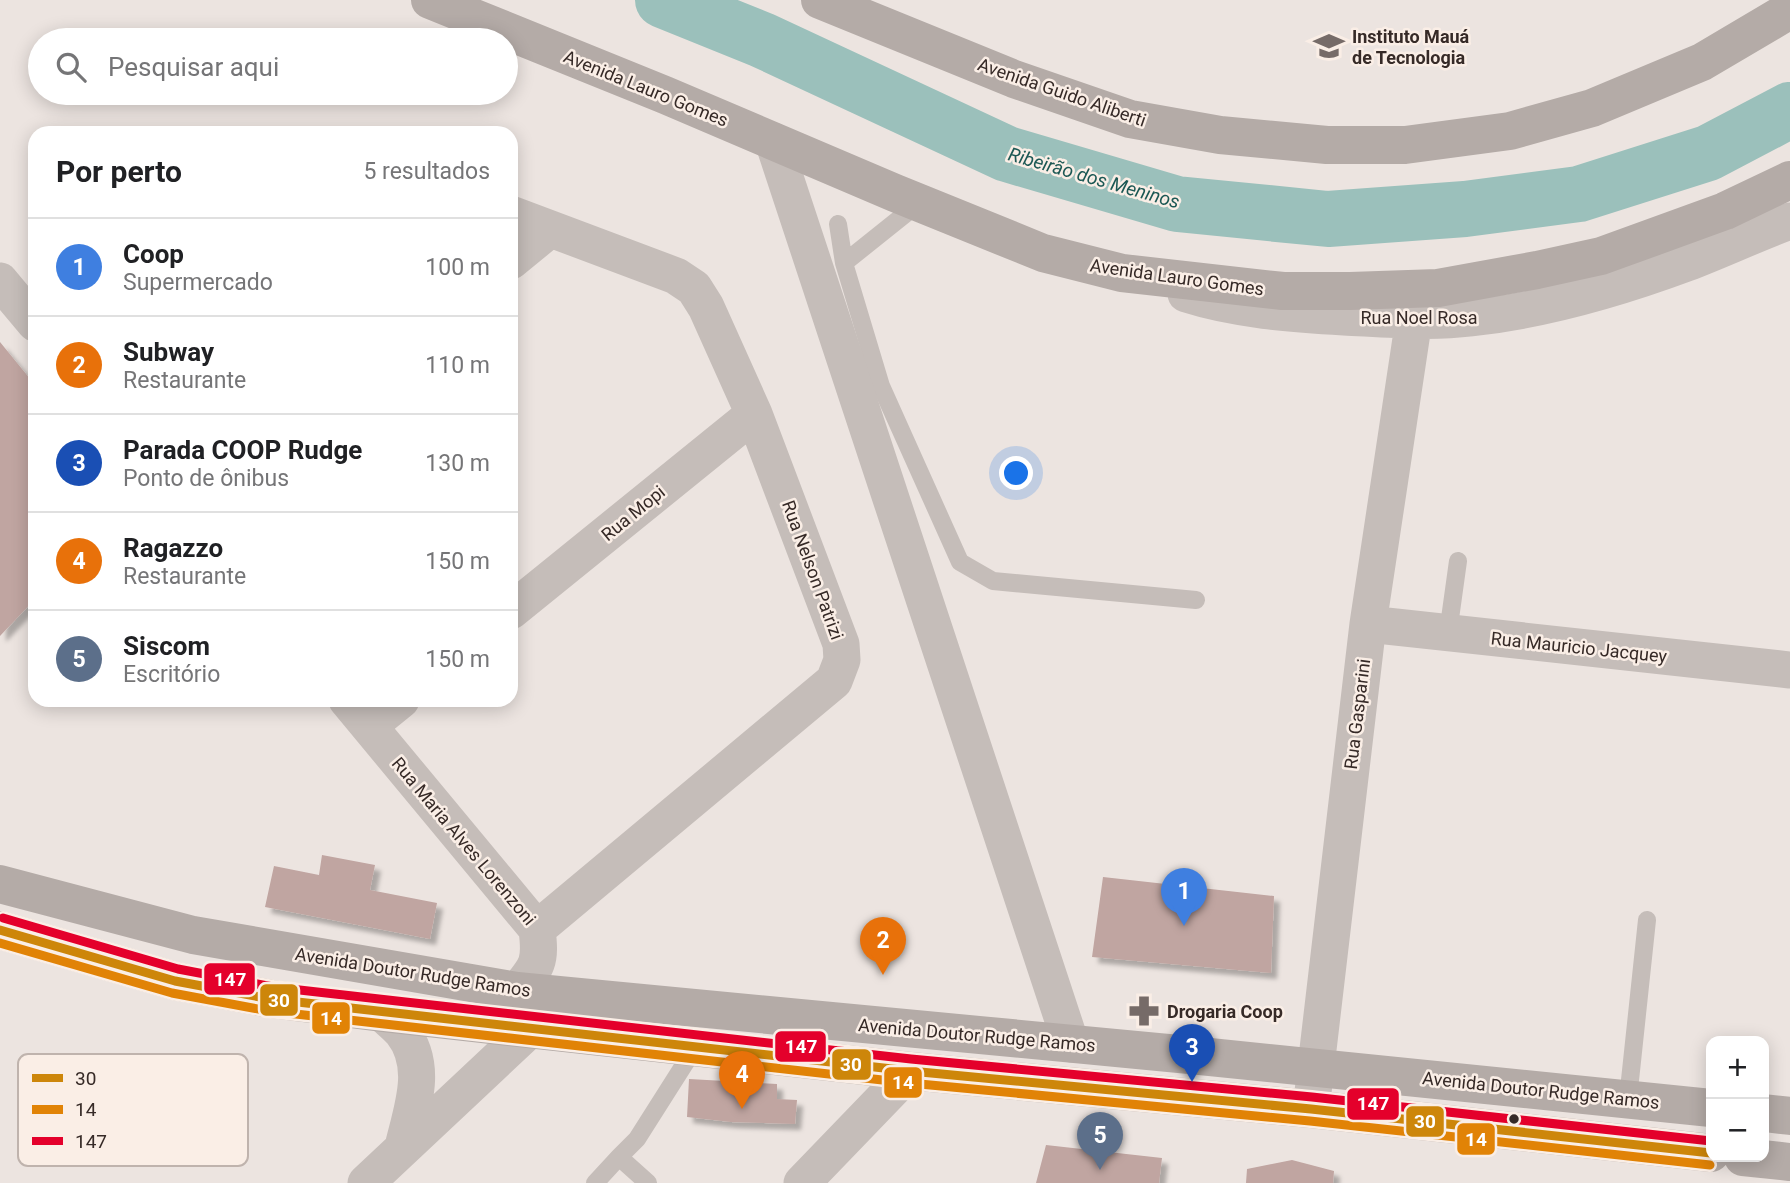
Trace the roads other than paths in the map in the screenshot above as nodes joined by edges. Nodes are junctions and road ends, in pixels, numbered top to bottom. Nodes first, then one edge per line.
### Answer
1 (430, 0) edge
2 (820, 0) edge
3 (1790, 10) edge
4 (500, 28) edge
5 (518, 35) edge
6 (773, 141) junction
7 (1790, 180) edge
8 (919, 203) junction
9 (518, 217) edge
10 (1790, 221) edge
11 (838, 224) dead end
12 (550, 229) junction
13 (518, 255) edge
14 (844, 263) junction
15 (1122, 273) junction
16 (0, 281) edge
17 (28, 312) edge
18 (1414, 319) junction
19 (754, 414) junction
20 (1458, 561) dead end
21 (1196, 600) dead end
22 (518, 605) edge
23 (1368, 624) junction
24 (1448, 633) junction
25 (1790, 670) edge
26 (378, 707) edge
27 (358, 713) edge
28 (0, 884) edge
29 (1647, 920) dead end
30 (537, 929) junction
31 (0, 930) edge
32 (517, 991) junction
33 (382, 1013) junction
34 (529, 1030) junction
35 (1071, 1044) junction
36 (696, 1046) junction
37 (1315, 1068) junction
38 (910, 1071) junction
39 (1628, 1099) junction
40 (1706, 1107) edge
41 (1311, 1109) junction
42 (1769, 1114) edge
43 (1790, 1116) edge
44 (404, 1147) junction
45 (1706, 1152) edge
46 (619, 1157) junction
47 (1769, 1160) edge
48 (1790, 1162) edge
49 (366, 1183) edge
50 (595, 1183) edge
51 (648, 1183) edge
52 (802, 1183) edge

1 - 4 main road, Avenida Lauro Gomes
2 - 3 main road, Avenida Guido Aliberti
5 - 6 main road, Avenida Lauro Gomes
6 - 8 main road, Avenida Lauro Gomes
6 - 35 street
7 - 15 main road, Avenida Lauro Gomes
8 - 14 lane
8 - 15 main road, Avenida Lauro Gomes
9 - 12 street, Rua Nelson Patrizi
10 - 18 street, Rua Noel Rosa
11 - 14 lane
12 - 13 street
12 - 19 street, Rua Nelson Patrizi
14 - 21 lane
15 - 18 street, Rua Noel Rosa
16 - 17 street
18 - 23 street, Rua Gasparini
19 - 22 street, Rua Mopi
19 - 30 street, Rua Nelson Patrizi
20 - 24 lane
23 - 24 street, Rua Mauricio Jacquey
23 - 37 street, Rua Gasparini
24 - 25 street, Rua Mauricio Jacquey
26 - 27 street
27 - 30 street, Rua Maria Alves Lorenzoni
28 - 32 main road, Avenida Doutor Rudge Ramos
29 - 39 lane
30 - 32 street, Rua Maria Alves Lorenzoni
31 - 33 main road
32 - 35 main road, Avenida Doutor Rudge Ramos
33 - 34 main road
33 - 44 street
34 - 36 main road
34 - 44 street
35 - 37 main road, Avenida Doutor Rudge Ramos
36 - 38 main road
36 - 46 lane
37 - 39 main road, Avenida Doutor Rudge Ramos
37 - 41 street, Rua Gasparini
38 - 41 main road
38 - 52 street
39 - 40 main road, Avenida Doutor Rudge Ramos
41 - 45 main road
42 - 43 main road
44 - 49 street
46 - 50 lane
46 - 51 lane
47 - 48 main road

